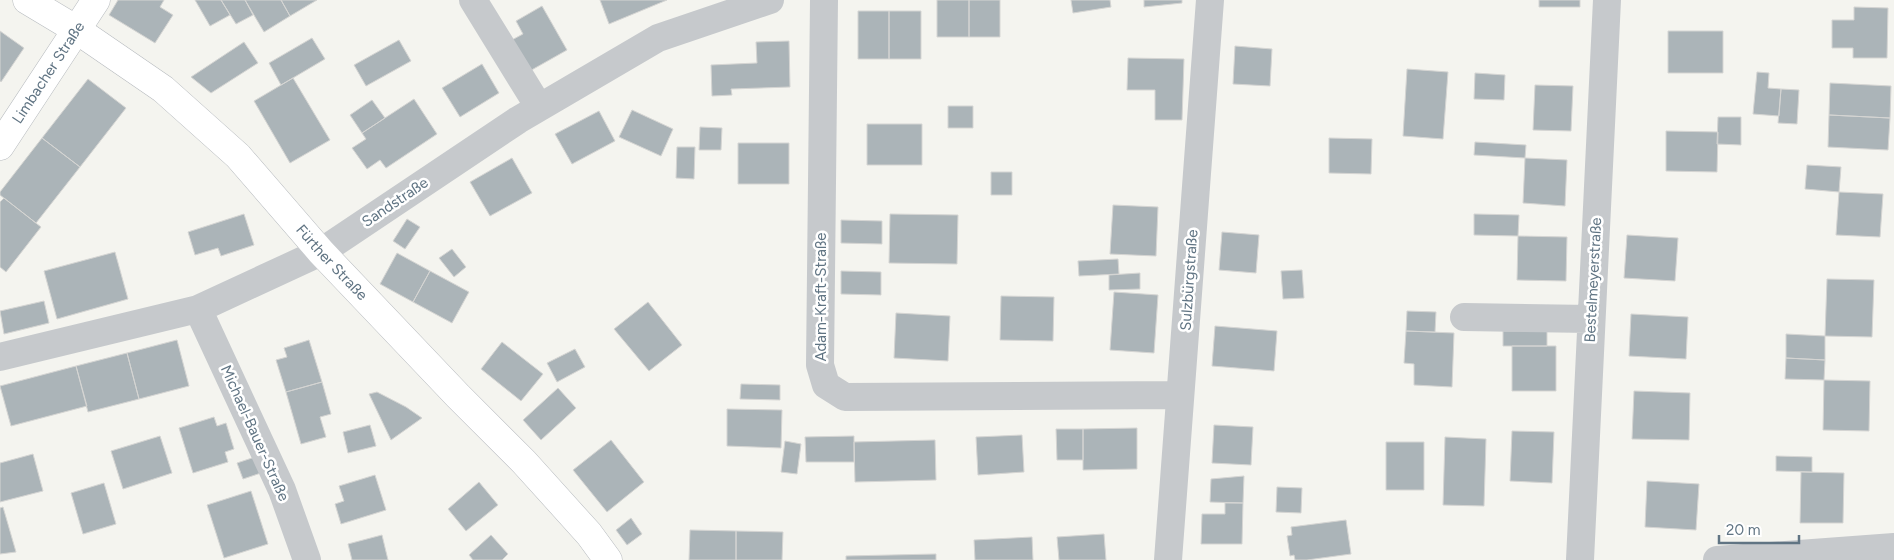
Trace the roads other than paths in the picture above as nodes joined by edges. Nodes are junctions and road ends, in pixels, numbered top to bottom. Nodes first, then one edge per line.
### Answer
1 (27, 0) edge
2 (96, 0) edge
3 (473, 0) edge
4 (770, 0) edge
5 (824, 0) edge
6 (1210, 0) edge
7 (1607, 0) edge
8 (77, 30) junction
9 (539, 107) junction
10 (0, 146) edge
11 (321, 252) junction
12 (198, 309) junction
13 (1464, 317) dead end
14 (1591, 318) junction
15 (0, 357) edge
16 (1180, 395) junction
17 (1894, 546) edge
18 (307, 560) edge
19 (608, 560) edge
20 (1168, 560) edge
21 (1580, 560) edge
22 (1717, 560) edge

1 - 8 main road, Fürther Straße
2 - 8 main road, Limbacher Straße
3 - 9 street
4 - 9 street, Sandstraße
5 - 16 street, Adam-Kraft-Straße
6 - 16 street, Sulzbürgstraße
7 - 14 street, Bestelmeyerstraße
8 - 10 main road, Limbacher Straße
8 - 11 main road, Fürther Straße
9 - 11 street, Sandstraße
11 - 12 street, Sandstraße
11 - 19 main road, Fürther Straße
12 - 15 street, Sandstraße
12 - 18 street, Michael-Bauer-Straße
13 - 14 street
14 - 21 street, Bestelmeyerstraße
16 - 20 street, Sulzbürgstraße
17 - 22 street

